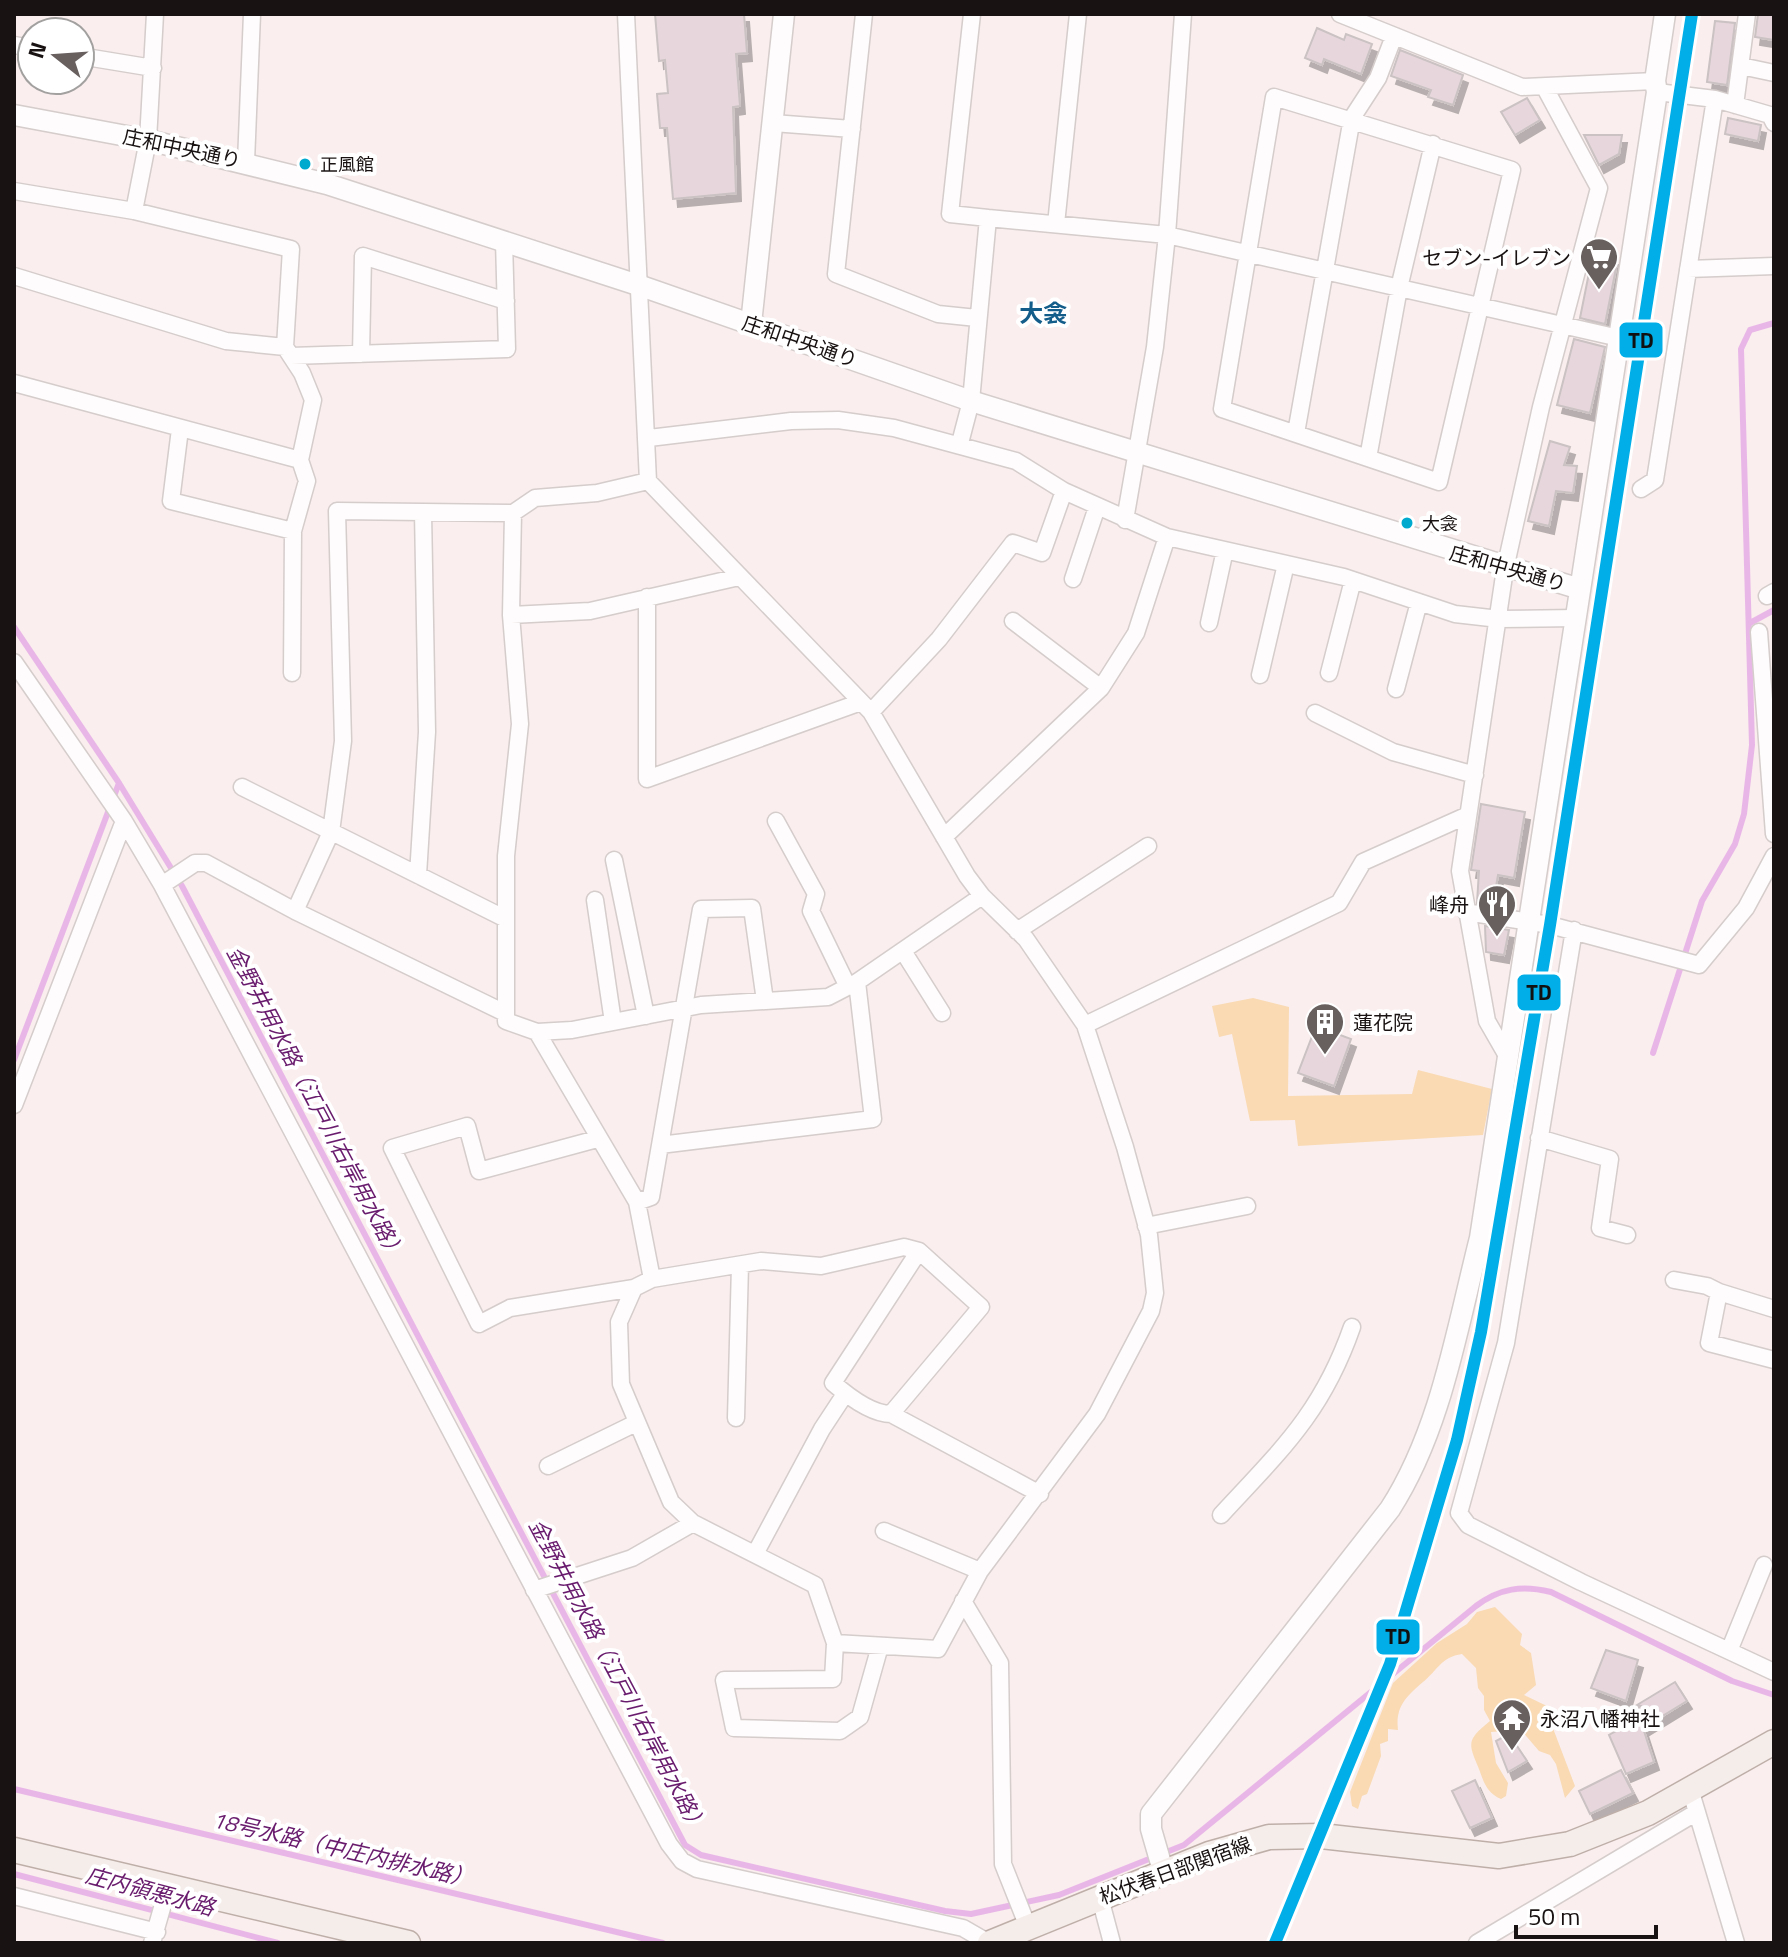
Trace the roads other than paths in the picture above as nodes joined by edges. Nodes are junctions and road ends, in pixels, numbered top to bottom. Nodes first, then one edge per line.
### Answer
1 (155, 14) edge
2 (252, 14) edge
3 (626, 14) edge
4 (784, 14) edge
5 (864, 14) edge
6 (972, 14) edge
7 (1078, 14) edge
8 (1183, 14) edge
9 (1340, 14) edge
10 (1665, 14) edge
11 (1747, 14) edge
12 (1394, 36) junction
13 (96, 59) edge
14 (1741, 66) junction
15 (153, 68) junction
16 (1774, 73) edge
17 (1656, 86) junction
18 (1545, 88) junction
19 (1715, 99) junction
20 (1735, 105) junction
21 (14, 115) edge
22 (1352, 118) junction
23 (1773, 118) edge
24 (773, 123) junction
25 (852, 129) junction
26 (148, 140) junction
27 (1433, 144) junction
28 (246, 162) junction
29 (14, 191) edge
30 (134, 211) junction
31 (988, 218) junction
32 (1056, 224) junction
33 (1167, 235) junction
34 (504, 241) junction
35 (1249, 256) junction
36 (1774, 266) edge
37 (1688, 269) junction
38 (1326, 272) junction
39 (14, 276) edge
40 (641, 286) junction
41 (1399, 288) junction
42 (506, 301) junction
43 (1479, 306) junction
44 (977, 318) junction
45 (751, 324) junction
46 (1566, 324) junction
47 (1619, 338) junction
48 (288, 352) junction
49 (361, 354) junction
50 (14, 383) edge
51 (971, 401) junction
52 (180, 429) junction
53 (1296, 433) junction
54 (649, 438) junction
55 (960, 443) junction
56 (1136, 453) junction
57 (1368, 458) junction
58 (300, 460) junction
59 (648, 481) junction
60 (1641, 489) dead end
61 (1064, 491) junction
62 (1097, 507) junction
63 (423, 512) junction
64 (513, 513) junction
65 (1125, 520) junction
66 (293, 531) junction
67 (1167, 537) junction
68 (1225, 550) junction
69 (1286, 564) junction
70 (1505, 569) junction
71 (739, 577) junction
72 (1073, 579) dead end
73 (1353, 580) junction
74 (1580, 589) junction
75 (647, 597) junction
76 (1419, 602) junction
77 (511, 615) junction
78 (1576, 618) junction
79 (1499, 619) junction
80 (1013, 621) dead end
81 (1209, 623) dead end
82 (1759, 632) dead end
83 (14, 662) edge
84 (292, 673) dead end
85 (1329, 673) dead end
86 (1260, 675) dead end
87 (1101, 688) junction
88 (1396, 689) dead end
89 (866, 707) junction
90 (1315, 713) dead end
91 (1475, 775) junction
92 (242, 787) dead end
93 (1468, 815) junction
94 (124, 821) junction
95 (776, 821) dead end
96 (331, 832) junction
97 (1774, 834) edge
98 (944, 837) junction
99 (1148, 846) dead end
100 (1774, 856) edge
101 (614, 860) dead end
102 (418, 875) junction
103 (162, 885) junction
104 (982, 896) junction
105 (595, 900) dead end
106 (295, 911) junction
107 (1466, 912) junction
108 (506, 919) junction
109 (1528, 921) junction
110 (1574, 930) junction
111 (1017, 931) junction
112 (903, 951) junction
113 (852, 984) junction
114 (765, 1001) junction
115 (685, 1008) junction
116 (505, 1013) junction
117 (942, 1013) dead end
118 (646, 1016) junction
119 (613, 1022) junction
120 (1085, 1025) junction
121 (537, 1032) junction
122 (1506, 1054) junction
123 (14, 1105) edge
124 (1539, 1138) junction
125 (597, 1139) junction
126 (660, 1145) junction
127 (637, 1202) junction
128 (1247, 1206) dead end
129 (1146, 1226) junction
130 (1627, 1235) dead end
131 (919, 1251) junction
132 (740, 1265) junction
133 (652, 1279) junction
134 (1674, 1280) dead end
135 (634, 1288) junction
136 (1719, 1292) junction
137 (1774, 1309) edge
138 (1352, 1327) dead end
139 (1774, 1360) edge
140 (845, 1394) junction
141 (891, 1414) junction
142 (736, 1418) dead end
143 (636, 1423) junction
144 (548, 1466) dead end
145 (1040, 1494) junction
146 (1221, 1515) dead end
147 (693, 1523) junction
148 (884, 1531) dead end
149 (755, 1554) junction
150 (1764, 1565) dead end
151 (980, 1571) junction
152 (534, 1590) junction
153 (963, 1601) junction
154 (835, 1643) junction
155 (880, 1646) junction
156 (1729, 1651) junction
157 (1774, 1672) edge
158 (1774, 1742) edge
159 (1694, 1801) junction
160 (14, 1850) edge
161 (1164, 1874) junction
162 (168, 1887) junction
163 (14, 1896) edge
164 (1100, 1898) junction
165 (1028, 1927) junction
166 (154, 1938) edge
167 (408, 1943) edge
168 (989, 1943) edge
169 (1112, 1943) edge
170 (1477, 1943) edge
171 (1736, 1943) edge

1 - 15 street
2 - 28 street
3 - 40 street
4 - 24 street
5 - 25 street
6 - 31 street
7 - 32 street
8 - 33 street
9 - 12 street
10 - 17 street
11 - 14 street
12 - 18 street
12 - 22 street
13 - 15 street
14 - 16 street
14 - 20 street
15 - 26 street
17 - 18 street
17 - 19 street
17 - 47 street
18 - 46 street
19 - 20 street
19 - 37 street
20 - 23 street
21 - 26 street, 庄和中央通り
22 - 27 street
22 - 35 street
22 - 38 street
24 - 25 street
24 - 45 street
25 - 44 street
26 - 28 street, 庄和中央通り
26 - 30 street
27 - 41 street
27 - 43 street
28 - 34 street, 庄和中央通り
29 - 30 street
30 - 48 street
31 - 32 street
31 - 44 street
32 - 33 street
33 - 35 street
33 - 56 street
34 - 40 street, 庄和中央通り
34 - 42 street
35 - 38 street
35 - 53 street
36 - 37 street
37 - 60 street
38 - 41 street
38 - 53 street
39 - 48 street
40 - 45 street, 庄和中央通り
40 - 54 street
41 - 43 street
41 - 57 street
42 - 49 street
42 - 49 street
43 - 46 street
43 - 57 street
44 - 51 street
45 - 51 street, 庄和中央通り
46 - 47 street
46 - 70 street
47 - 74 street
48 - 49 street
48 - 58 street
50 - 52 street
51 - 55 street
51 - 56 street, 庄和中央通り
52 - 58 street
52 - 66 street
53 - 57 street
54 - 55 street
54 - 59 street
55 - 61 street
56 - 65 street
56 - 70 street, 庄和中央通り
58 - 66 street
59 - 64 street
59 - 71 street
61 - 62 street
61 - 89 street
62 - 65 street
62 - 72 street
63 - 64 street
63 - 96 street
63 - 102 street
64 - 77 street
65 - 67 street
66 - 84 street
67 - 68 street
67 - 87 street
68 - 69 street
68 - 81 street
69 - 73 street
69 - 86 street
70 - 74 street, 庄和中央通り
70 - 79 street
71 - 75 street
71 - 89 street
73 - 76 street
73 - 85 street
74 - 78 street
75 - 77 street
75 - 89 street
76 - 79 street
76 - 88 street
77 - 108 street
78 - 79 street
78 - 109 street
79 - 91 street
80 - 87 street
82 - 97 street
83 - 94 street
87 - 98 street
89 - 98 street
90 - 91 street
91 - 93 street
92 - 96 street
93 - 107 street
93 - 120 street
94 - 103 street
94 - 123 street
95 - 113 street
96 - 102 street
96 - 106 street
98 - 104 street
99 - 111 street
100 - 110 street
101 - 118 street
102 - 108 street
103 - 106 street
103 - 152 street
104 - 111 street
104 - 112 street
105 - 119 street
106 - 116 street
107 - 109 street
107 - 122 street
108 - 116 street
109 - 110 street
109 - 122 street
110 - 124 street
111 - 120 street
112 - 113 street
112 - 117 street
113 - 114 street
113 - 126 street
114 - 115 street
114 - 115 street
115 - 118 street
115 - 126 street
116 - 121 street
118 - 119 street
119 - 121 street
120 - 129 street
121 - 125 street
122 - 161 street
124 - 130 street
124 - 156 street
125 - 127 street
125 - 135 street
126 - 127 street
127 - 133 street
128 - 129 street
129 - 145 street
131 - 132 street
131 - 140 street
131 - 141 street
132 - 133 street
132 - 142 street
133 - 135 street
134 - 136 street
135 - 143 street
136 - 137 street
136 - 139 street
138 - 146 street
140 - 141 street
140 - 149 street
141 - 145 street
143 - 144 street
143 - 147 street
145 - 151 street
147 - 149 street
147 - 152 street
148 - 151 street
149 - 154 street
150 - 156 street
151 - 153 street
152 - 168 street
153 - 155 street
153 - 165 street
154 - 155 street
154 - 155 street
156 - 157 street
158 - 159 main road, 松伏春日部関宿線
159 - 161 main road, 松伏春日部関宿線
159 - 170 street
159 - 171 street
160 - 162 main road
161 - 164 main road, 松伏春日部関宿線
162 - 166 street
162 - 167 main road
163 - 166 street
164 - 165 main road, 松伏春日部関宿線
164 - 169 street
165 - 168 main road, 松伏春日部関宿線

